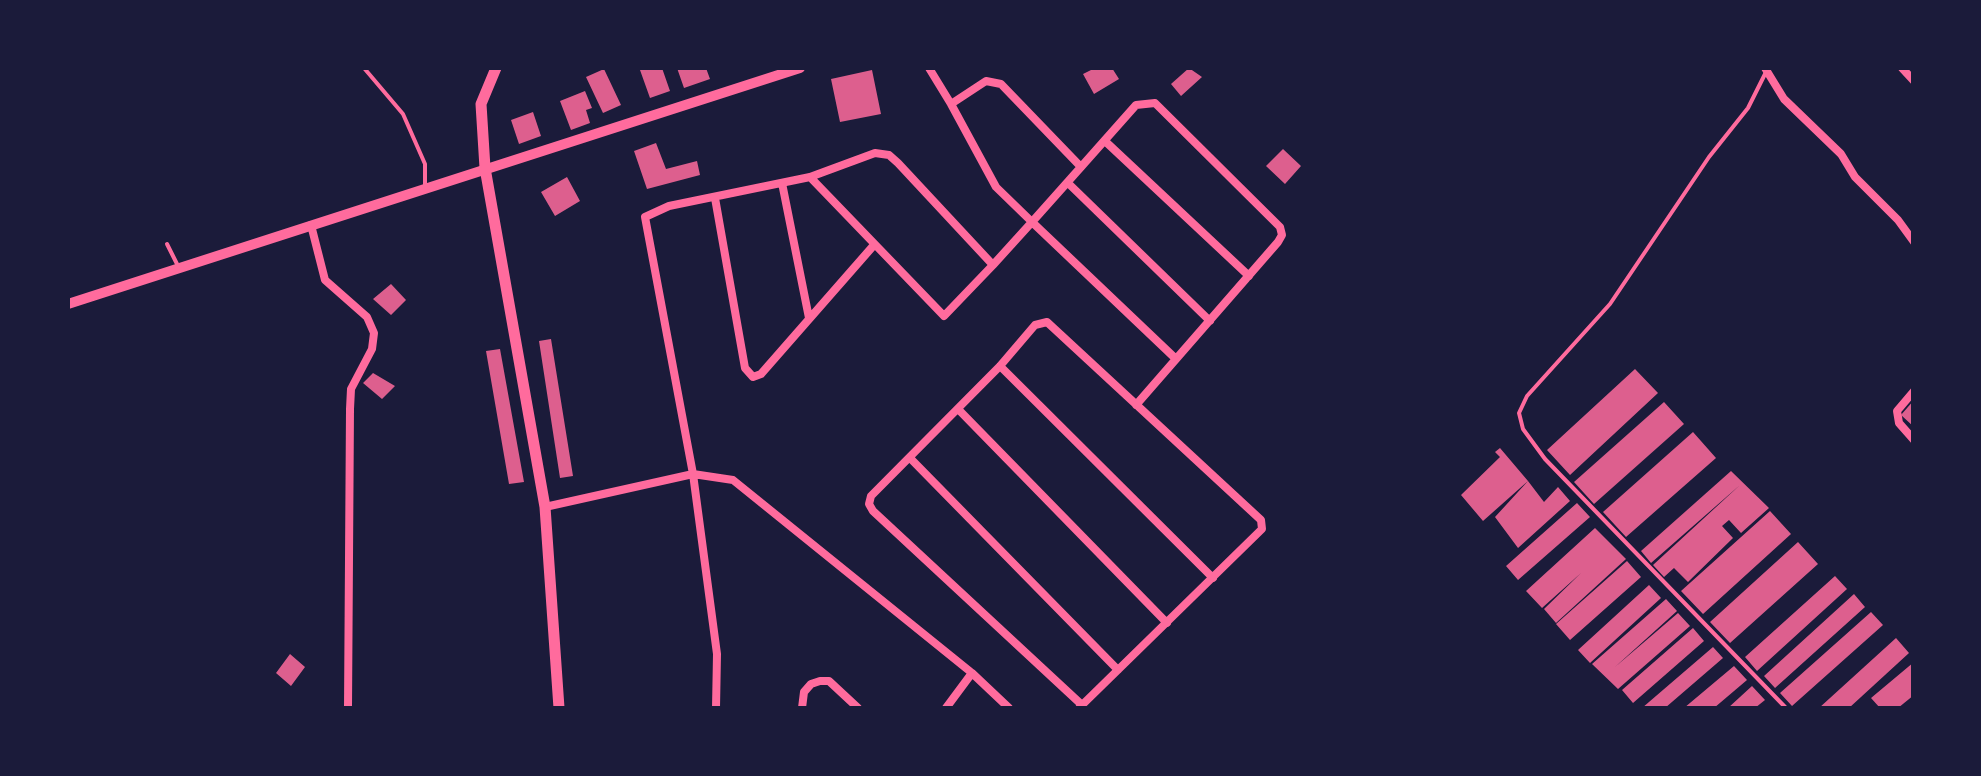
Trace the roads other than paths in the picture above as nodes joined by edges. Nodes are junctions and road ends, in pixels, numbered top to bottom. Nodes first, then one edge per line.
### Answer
1 (364, 68) edge
2 (496, 68) edge
3 (800, 68) edge
4 (928, 68) edge
5 (1902, 68) edge
6 (1766, 70) edge
7 (1914, 80) edge
8 (950, 104) junction
9 (1106, 142) junction
10 (1082, 167) junction
11 (485, 168) junction
12 (810, 177) junction
13 (782, 182) junction
14 (1068, 183) junction
15 (425, 186) junction
16 (714, 198) junction
17 (1032, 222) junction
18 (311, 225) junction
19 (1914, 242) edge
20 (166, 244) dead end
21 (874, 245) junction
22 (993, 265) junction
23 (180, 268) junction
24 (1249, 276) junction
25 (68, 304) edge
26 (809, 318) junction
27 (1210, 321) junction
28 (1176, 359) junction
29 (1000, 366) junction
30 (1914, 391) edge
31 (1136, 404) junction
32 (958, 409) junction
33 (1914, 440) edge
34 (910, 458) junction
35 (693, 474) junction
36 (545, 507) junction
37 (1212, 578) junction
38 (1167, 623) junction
39 (1118, 670) junction
40 (972, 674) junction
41 (1081, 707) edge
42 (348, 708) edge
43 (560, 708) edge
44 (716, 708) edge
45 (802, 708) edge
46 (858, 708) edge
47 (946, 708) edge
48 (1009, 708) edge
49 (1786, 708) edge

1 - 15 lane
2 - 11 main road
3 - 11 main road
4 - 8 street
5 - 7 street
6 - 19 street
6 - 49 lane
8 - 10 street
8 - 17 street
9 - 10 street
9 - 24 street
9 - 24 street
10 - 14 street
11 - 15 main road
11 - 36 main road
12 - 13 street
12 - 21 street
12 - 22 street
13 - 16 street
13 - 26 street
14 - 17 street
14 - 27 street
15 - 18 main road
16 - 26 street
16 - 35 street
17 - 22 street
17 - 28 street
18 - 23 main road
18 - 42 street
20 - 23 lane
21 - 22 street
21 - 26 street
23 - 25 main road
24 - 27 street
27 - 28 street
28 - 31 street
29 - 31 street
29 - 32 street
29 - 37 street
30 - 33 street
31 - 37 street
32 - 34 street
32 - 38 street
34 - 39 street
34 - 41 street
35 - 36 street
35 - 40 street
35 - 44 street
36 - 43 main road
37 - 38 street
38 - 39 street
39 - 41 street
40 - 47 street
40 - 48 street
45 - 46 street

